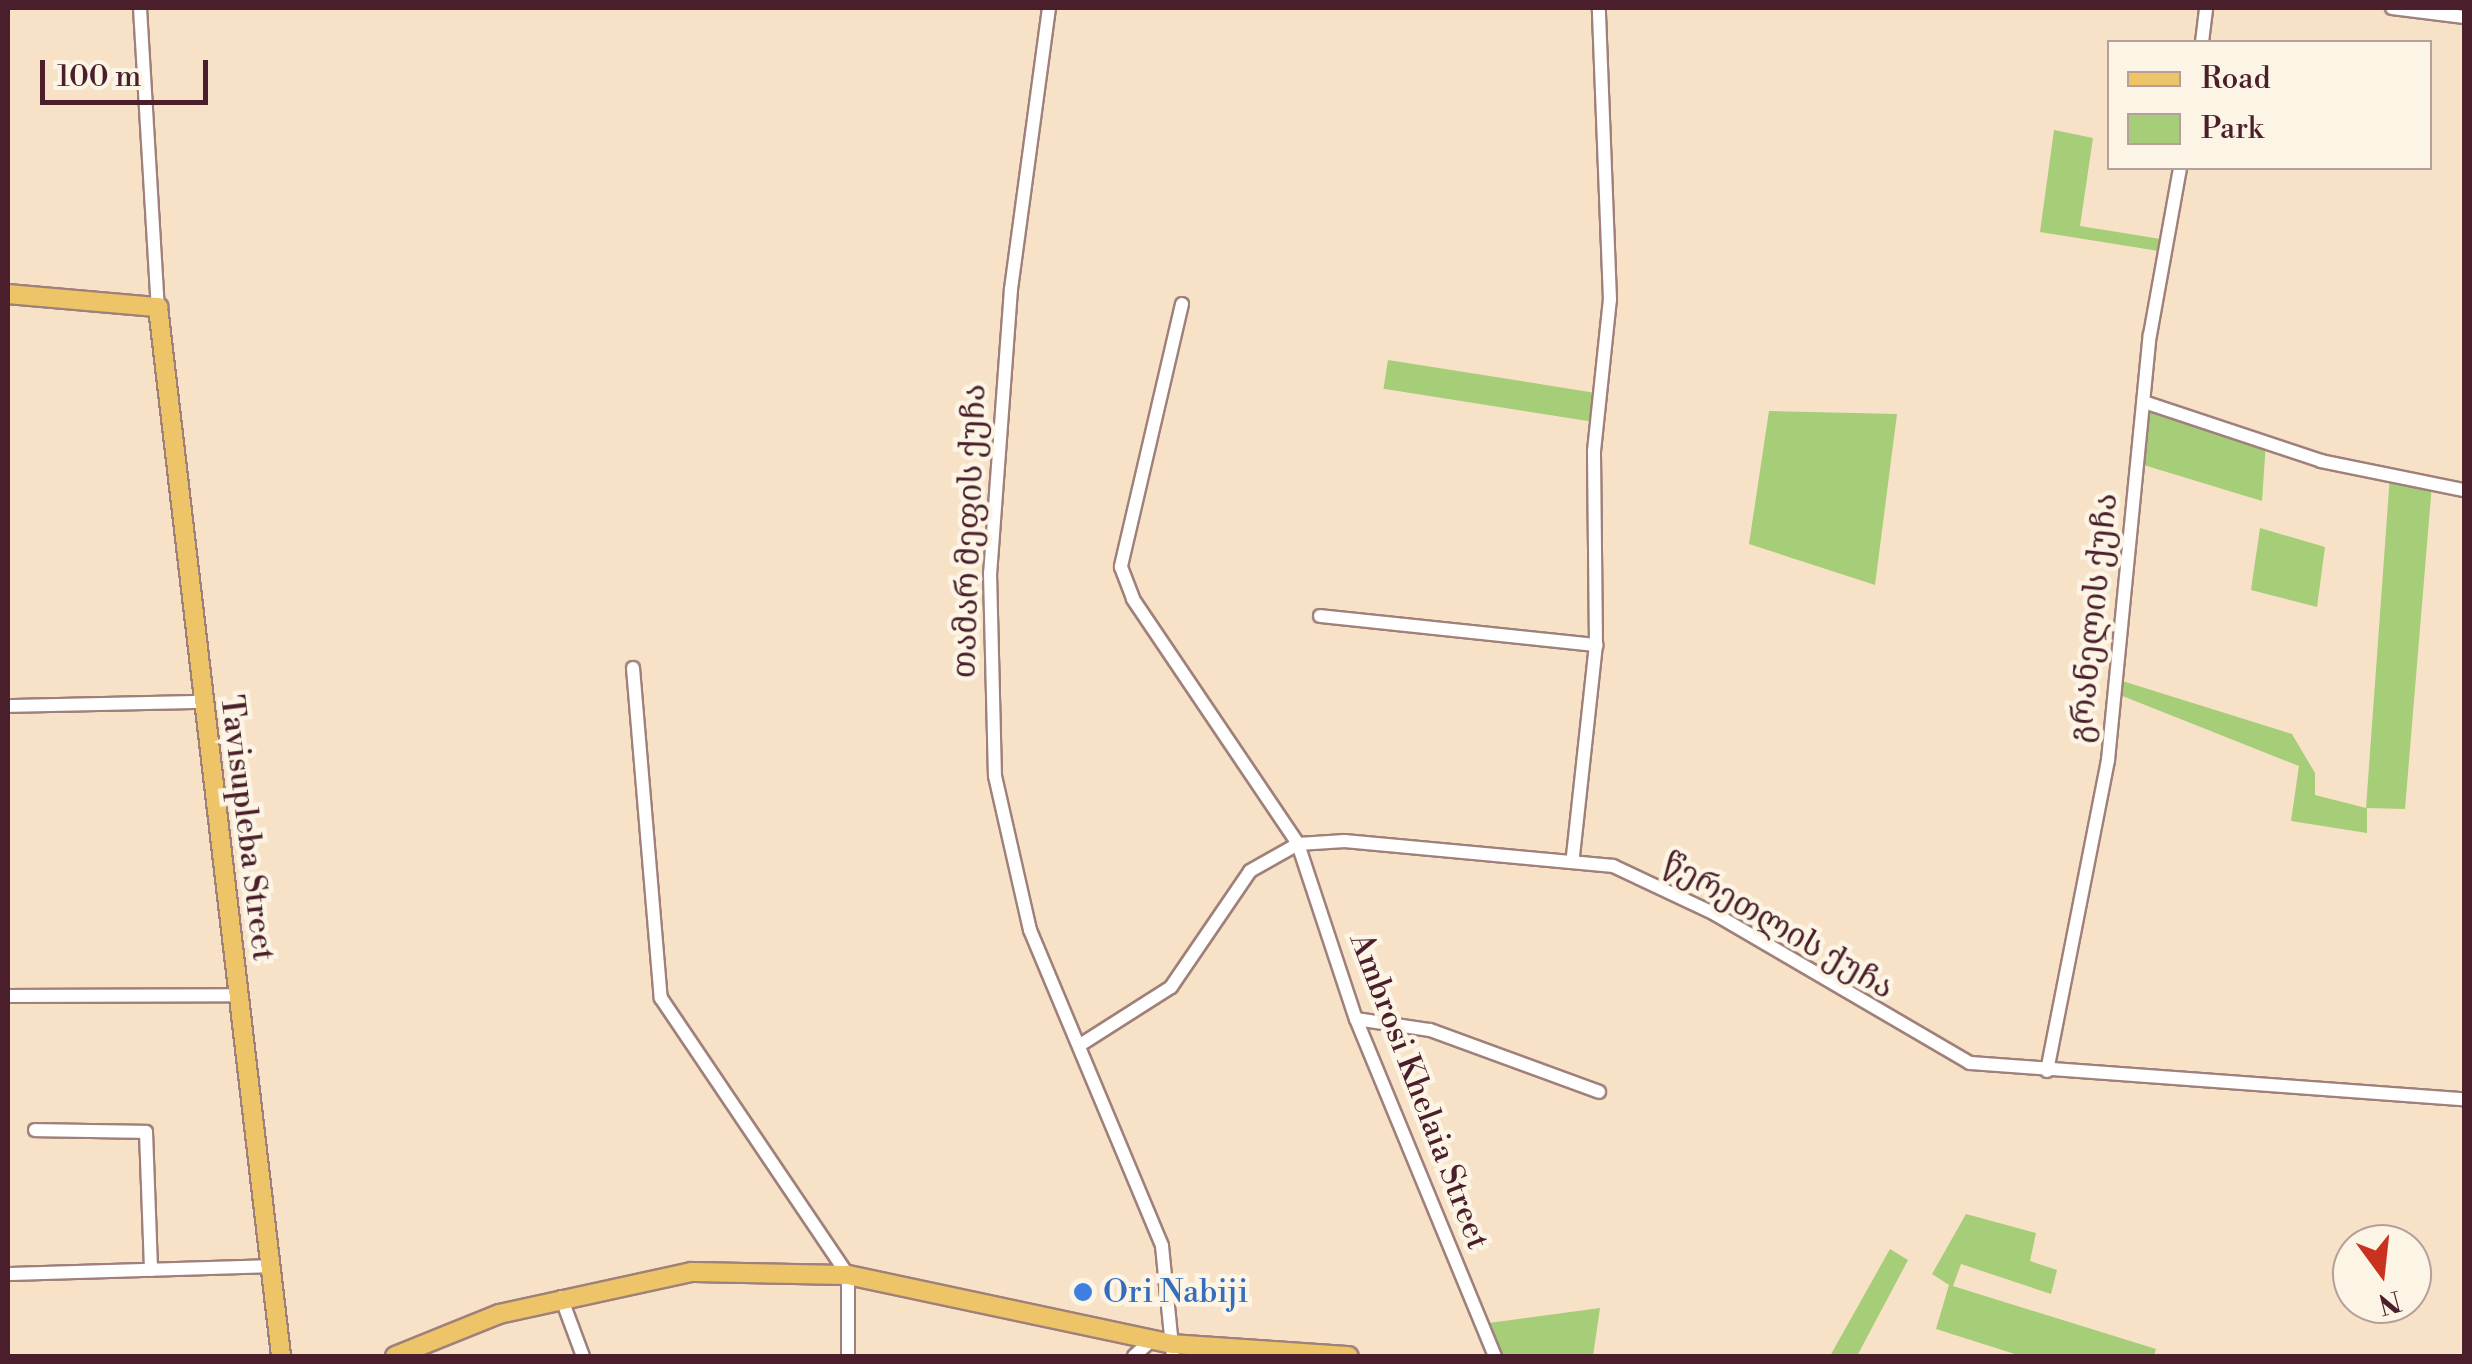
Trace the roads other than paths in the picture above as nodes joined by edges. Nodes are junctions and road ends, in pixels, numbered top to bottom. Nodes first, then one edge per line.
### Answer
1 (140, 8) edge
2 (1049, 8) edge
3 (1600, 8) edge
4 (2206, 8) edge
5 (2392, 8) edge
6 (2464, 17) edge
7 (2202, 40) edge
8 (2180, 170) edge
9 (8, 294) edge
10 (1182, 304) dead end
11 (158, 307) junction
12 (2144, 402) junction
13 (2464, 490) edge
14 (1320, 616) dead end
15 (1596, 645) junction
16 (633, 668) dead end
17 (200, 702) junction
18 (8, 706) edge
19 (1298, 844) junction
20 (1572, 856) junction
21 (238, 995) junction
22 (8, 996) edge
23 (1356, 1019) junction
24 (1080, 1045) junction
25 (2048, 1071) junction
26 (1598, 1092) dead end
27 (2464, 1099) edge
28 (35, 1130) dead end
29 (270, 1266) junction
30 (150, 1270) junction
31 (8, 1274) edge
32 (848, 1275) junction
33 (561, 1298) junction
34 (1152, 1340) junction
35 (1172, 1346) edge
36 (281, 1356) edge
37 (395, 1356) edge
38 (583, 1356) edge
39 (848, 1356) edge
40 (1134, 1356) edge
41 (1350, 1356) edge
42 (1494, 1356) edge

1 - 11 street
2 - 24 street, თამარ მეფის ქუჩა
3 - 15 street
4 - 7 street
5 - 6 street
8 - 12 street, გრანელის ქუჩა
9 - 11 main road
10 - 19 street, Ambrosi Khelaia Street
11 - 17 main road, Tavisupleba Street
12 - 13 street
12 - 25 street, გრანელის ქუჩა
14 - 15 street
15 - 20 street
16 - 32 street
17 - 18 street
17 - 21 main road, Tavisupleba Street
19 - 20 street, წერეთლის ქუჩა
19 - 23 street, Ambrosi Khelaia Street
19 - 24 street
20 - 25 street, წერეთლის ქუჩა
21 - 22 street
21 - 29 main road, Tavisupleba Street
23 - 26 street
23 - 42 street, Ambrosi Khelaia Street
24 - 35 street, თამარ მეფის ქუჩა
25 - 27 street, წერეთლის ქუჩა
28 - 30 street
29 - 30 street
29 - 36 main road, Tavisupleba Street
30 - 31 street
32 - 33 main road
32 - 34 main road
32 - 39 street
33 - 37 main road
33 - 38 street
34 - 35 main road
34 - 40 street
35 - 41 main road

